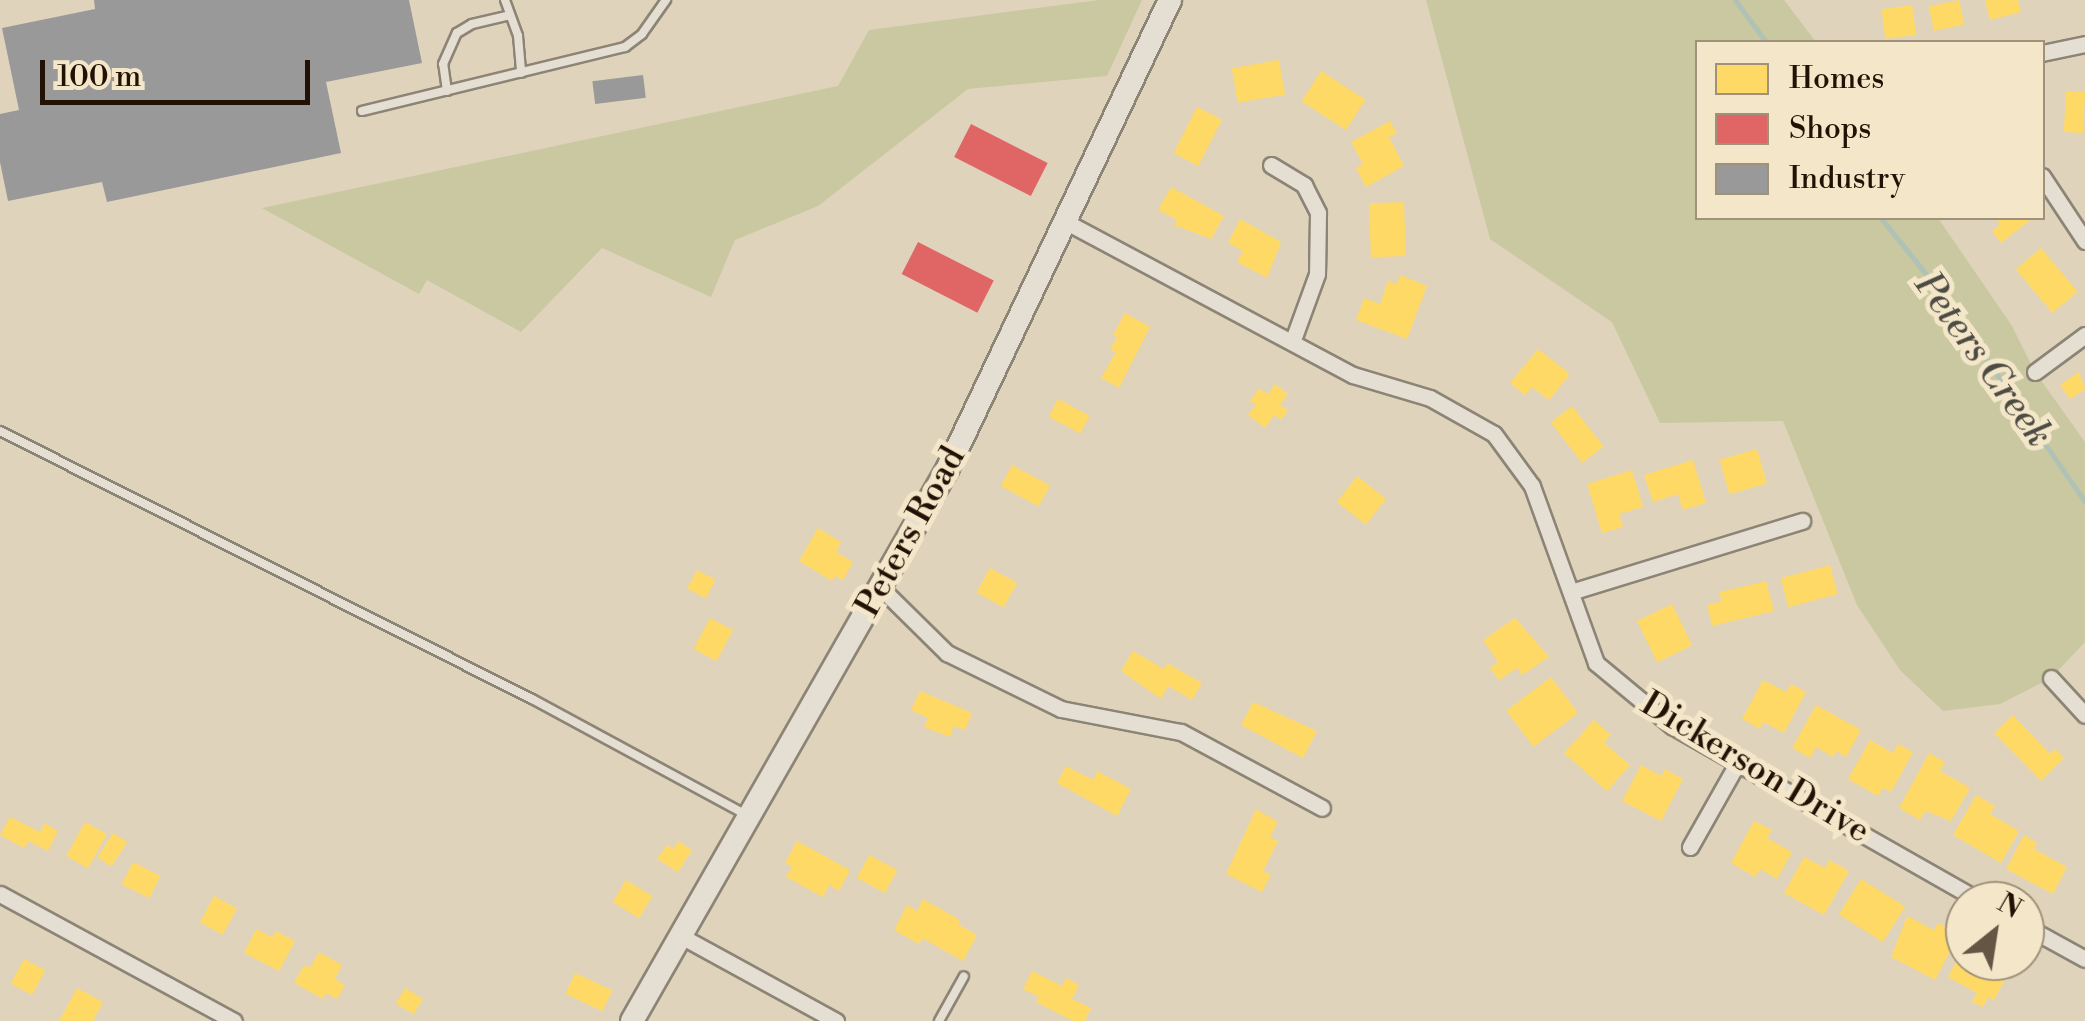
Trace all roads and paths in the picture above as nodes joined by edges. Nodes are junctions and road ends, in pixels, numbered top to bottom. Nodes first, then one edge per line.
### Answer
1 (505, 0) edge
2 (666, 0) edge
3 (1170, 0) edge
4 (510, 15) junction
5 (2085, 44) edge
6 (2045, 52) edge
7 (521, 73) junction
8 (447, 91) junction
9 (362, 111) dead end
10 (1271, 165) dead end
11 (2045, 181) edge
12 (1068, 223) junction
13 (2085, 241) edge
14 (2085, 335) edge
15 (1292, 340) junction
16 (2035, 372) dead end
17 (0, 431) edge
18 (1802, 521) dead end
19 (881, 588) junction
20 (1571, 592) junction
21 (2051, 678) dead end
22 (2085, 714) edge
23 (1738, 764) junction
24 (1322, 808) dead end
25 (749, 816) junction
26 (1690, 847) dead end
27 (1945, 881) edge
28 (0, 894) edge
29 (679, 935) junction
30 (2045, 937) edge
31 (2085, 959) edge
32 (964, 976) dead end
33 (234, 1021) edge
34 (632, 1021) edge
35 (836, 1021) edge
36 (939, 1021) edge

1 - 4 lane
2 - 7 lane
3 - 12 street, Peters Road
4 - 7 lane
4 - 8 lane
5 - 6 street
7 - 8 lane
8 - 9 lane
10 - 15 street
11 - 13 street
12 - 15 street, Dickerson Drive
12 - 19 street, Peters Road
14 - 16 street
15 - 20 street, Dickerson Drive
17 - 25 lane
18 - 20 street
19 - 24 street
19 - 25 street, Peters Road
20 - 23 street, Dickerson Drive
21 - 22 street
23 - 26 street
23 - 27 street, Dickerson Drive
25 - 29 street, Peters Road
28 - 33 street
29 - 34 street, Peters Road
29 - 35 street
30 - 31 street
32 - 36 lane

